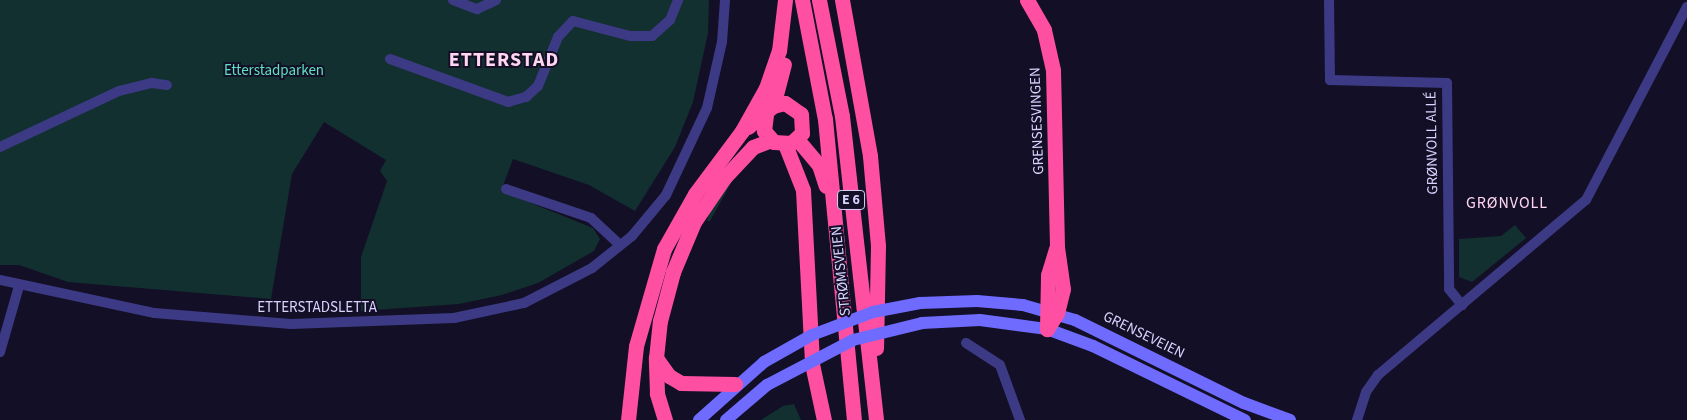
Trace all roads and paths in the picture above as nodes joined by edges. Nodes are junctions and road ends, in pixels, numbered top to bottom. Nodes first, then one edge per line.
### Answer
1 (453, 0) edge
2 (496, 0) edge
3 (678, 0) edge
4 (725, 0) edge
5 (786, 0) edge
6 (802, 0) edge
7 (819, 0) edge
8 (842, 0) edge
9 (1027, 0) edge
10 (1329, 0) edge
11 (1687, 7) edge
12 (390, 59) dead end
13 (167, 85) dead end
14 (769, 110) junction
15 (742, 131) junction
16 (784, 141) junction
17 (0, 147) edge
18 (506, 189) dead end
19 (836, 233) junction
20 (620, 246) junction
21 (0, 280) edge
22 (19, 286) junction
23 (1462, 305) junction
24 (1051, 311) junction
25 (1047, 329) junction
26 (966, 343) dead end
27 (0, 352) edge
28 (656, 358) junction
29 (735, 384) junction
30 (629, 398) junction
31 (874, 402) junction
32 (628, 420) edge
33 (639, 420) edge
34 (664, 420) edge
35 (699, 420) edge
36 (726, 420) edge
37 (824, 420) edge
38 (854, 420) edge
39 (876, 420) edge
40 (1020, 420) edge
41 (1245, 420) edge
42 (1290, 420) edge
43 (1357, 420) edge

1 - 2 street
3 - 12 street
4 - 20 street, ETTERSTADSLETTA
5 - 14 highway
5 - 15 highway
6 - 19 highway, STRØMSVEIEN / E 6
7 - 31 highway, STRØMSVEIEN / E 6
8 - 31 highway
9 - 24 highway, GRENSESVINGEN
10 - 23 street, GRØNVOLL ALLÉ
11 - 23 street
13 - 17 street
14 - 15 highway
14 - 16 highway
14 - 16 highway
15 - 30 highway
16 - 19 highway
16 - 28 highway
16 - 37 highway
18 - 20 street
19 - 38 highway, STRØMSVEIEN / E 6
20 - 22 street, ETTERSTADSLETTA
21 - 22 street, ETTERSTADSLETTA
22 - 27 street
23 - 43 street
24 - 25 highway, GRENSESVINGEN
24 - 29 main road, GRENSEVEIEN, bridge
24 - 42 main road, GRENSEVEIEN
25 - 36 main road, GRENSEVEIEN, bridge
25 - 41 main road, GRENSEVEIEN
26 - 40 street
28 - 29 highway
28 - 34 highway
29 - 35 main road, GRENSEVEIEN
30 - 32 highway
30 - 33 highway
31 - 39 highway, STRØMSVEIEN / E 6

